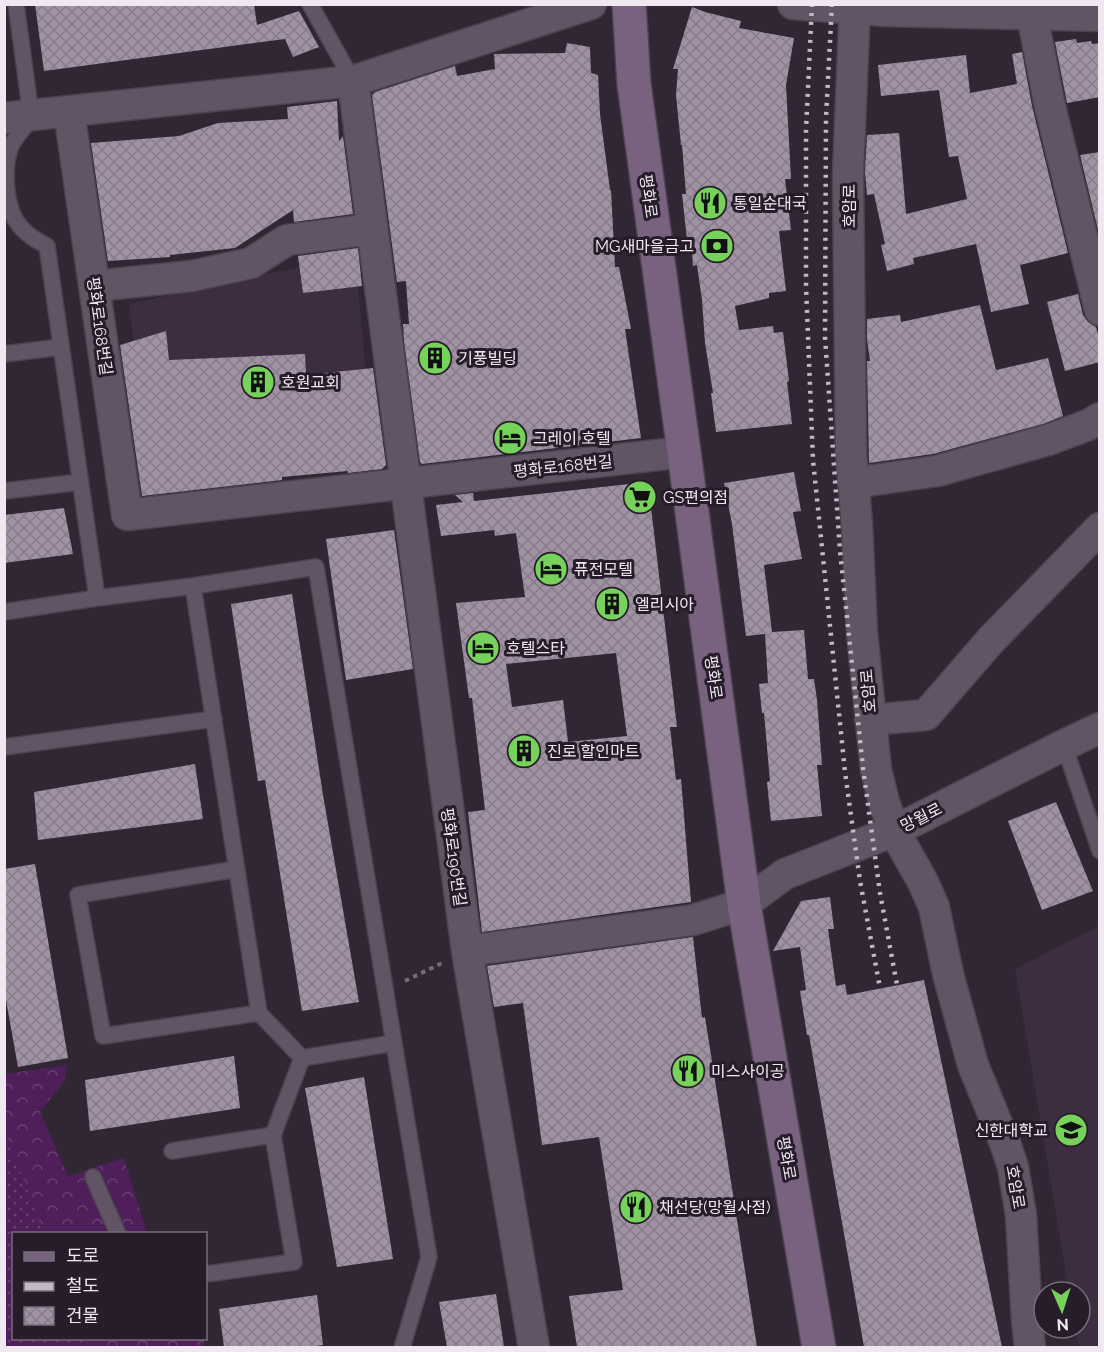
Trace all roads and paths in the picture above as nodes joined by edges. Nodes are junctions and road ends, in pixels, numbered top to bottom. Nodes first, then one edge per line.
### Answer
1 (16, 4) edge
2 (310, 4) edge
3 (591, 4) edge
4 (628, 4) edge
5 (793, 4) edge
6 (855, 7) edge
7 (1032, 14) junction
8 (1100, 16) edge
9 (353, 81) junction
10 (69, 111) junction
11 (24, 116) edge
12 (372, 229) junction
13 (94, 286) junction
14 (1100, 310) edge
15 (61, 347) junction
16 (4, 354) edge
17 (1100, 418) edge
18 (684, 452) junction
19 (80, 482) junction
20 (405, 483) junction
21 (853, 483) junction
22 (4, 491) edge
23 (1100, 528) edge
24 (193, 586) junction
25 (97, 598) junction
26 (4, 612) edge
27 (214, 719) junction
28 (870, 720) junction
29 (1100, 729) edge
30 (1064, 745) junction
31 (4, 747) edge
32 (894, 831) junction
33 (1100, 851) edge
34 (237, 869) junction
35 (744, 904) junction
36 (466, 951) junction
37 (386, 991) junction
38 (259, 1013) junction
39 (394, 1043) junction
40 (302, 1058) junction
41 (273, 1135) junction
42 (172, 1151) dead end
43 (93, 1177) dead end
44 (118, 1232) edge
45 (207, 1274) edge
46 (402, 1347) edge
47 (534, 1347) edge
48 (819, 1347) edge
49 (1030, 1347) edge

1 - 11 lane
2 - 9 lane
3 - 9 street
4 - 18 main road, 평화로
5 - 6 street
6 - 7 street
6 - 21 street, 호암로
7 - 8 street
7 - 14 street
9 - 10 street
9 - 12 street, 평화로190번길
10 - 11 street
10 - 13 street, 평화로168번길
11 - 15 lane
12 - 13 street
12 - 20 street, 평화로190번길
13 - 20 street, 평화로168번길
15 - 16 lane
15 - 19 lane
17 - 21 street
18 - 20 street, 평화로168번길
18 - 35 main road, 평화로
19 - 22 lane
19 - 25 lane
20 - 36 street, 평화로190번길
21 - 28 street, 호암로
23 - 28 street
24 - 25 lane
24 - 27 lane
24 - 37 lane
25 - 26 lane
27 - 31 lane
27 - 34 lane
28 - 32 street, 호암로
29 - 30 street, 망월로
30 - 32 street, 망월로
30 - 33 lane
32 - 35 street, 망월로
32 - 49 street, 호암로
34 - 38 lane
34 - 38 lane
35 - 36 street
35 - 48 main road, 평화로
36 - 37 path
36 - 47 street, 평화로190번길
37 - 39 lane
38 - 40 lane
39 - 40 lane
39 - 46 lane
40 - 41 lane
41 - 42 lane
41 - 45 lane
43 - 44 lane

